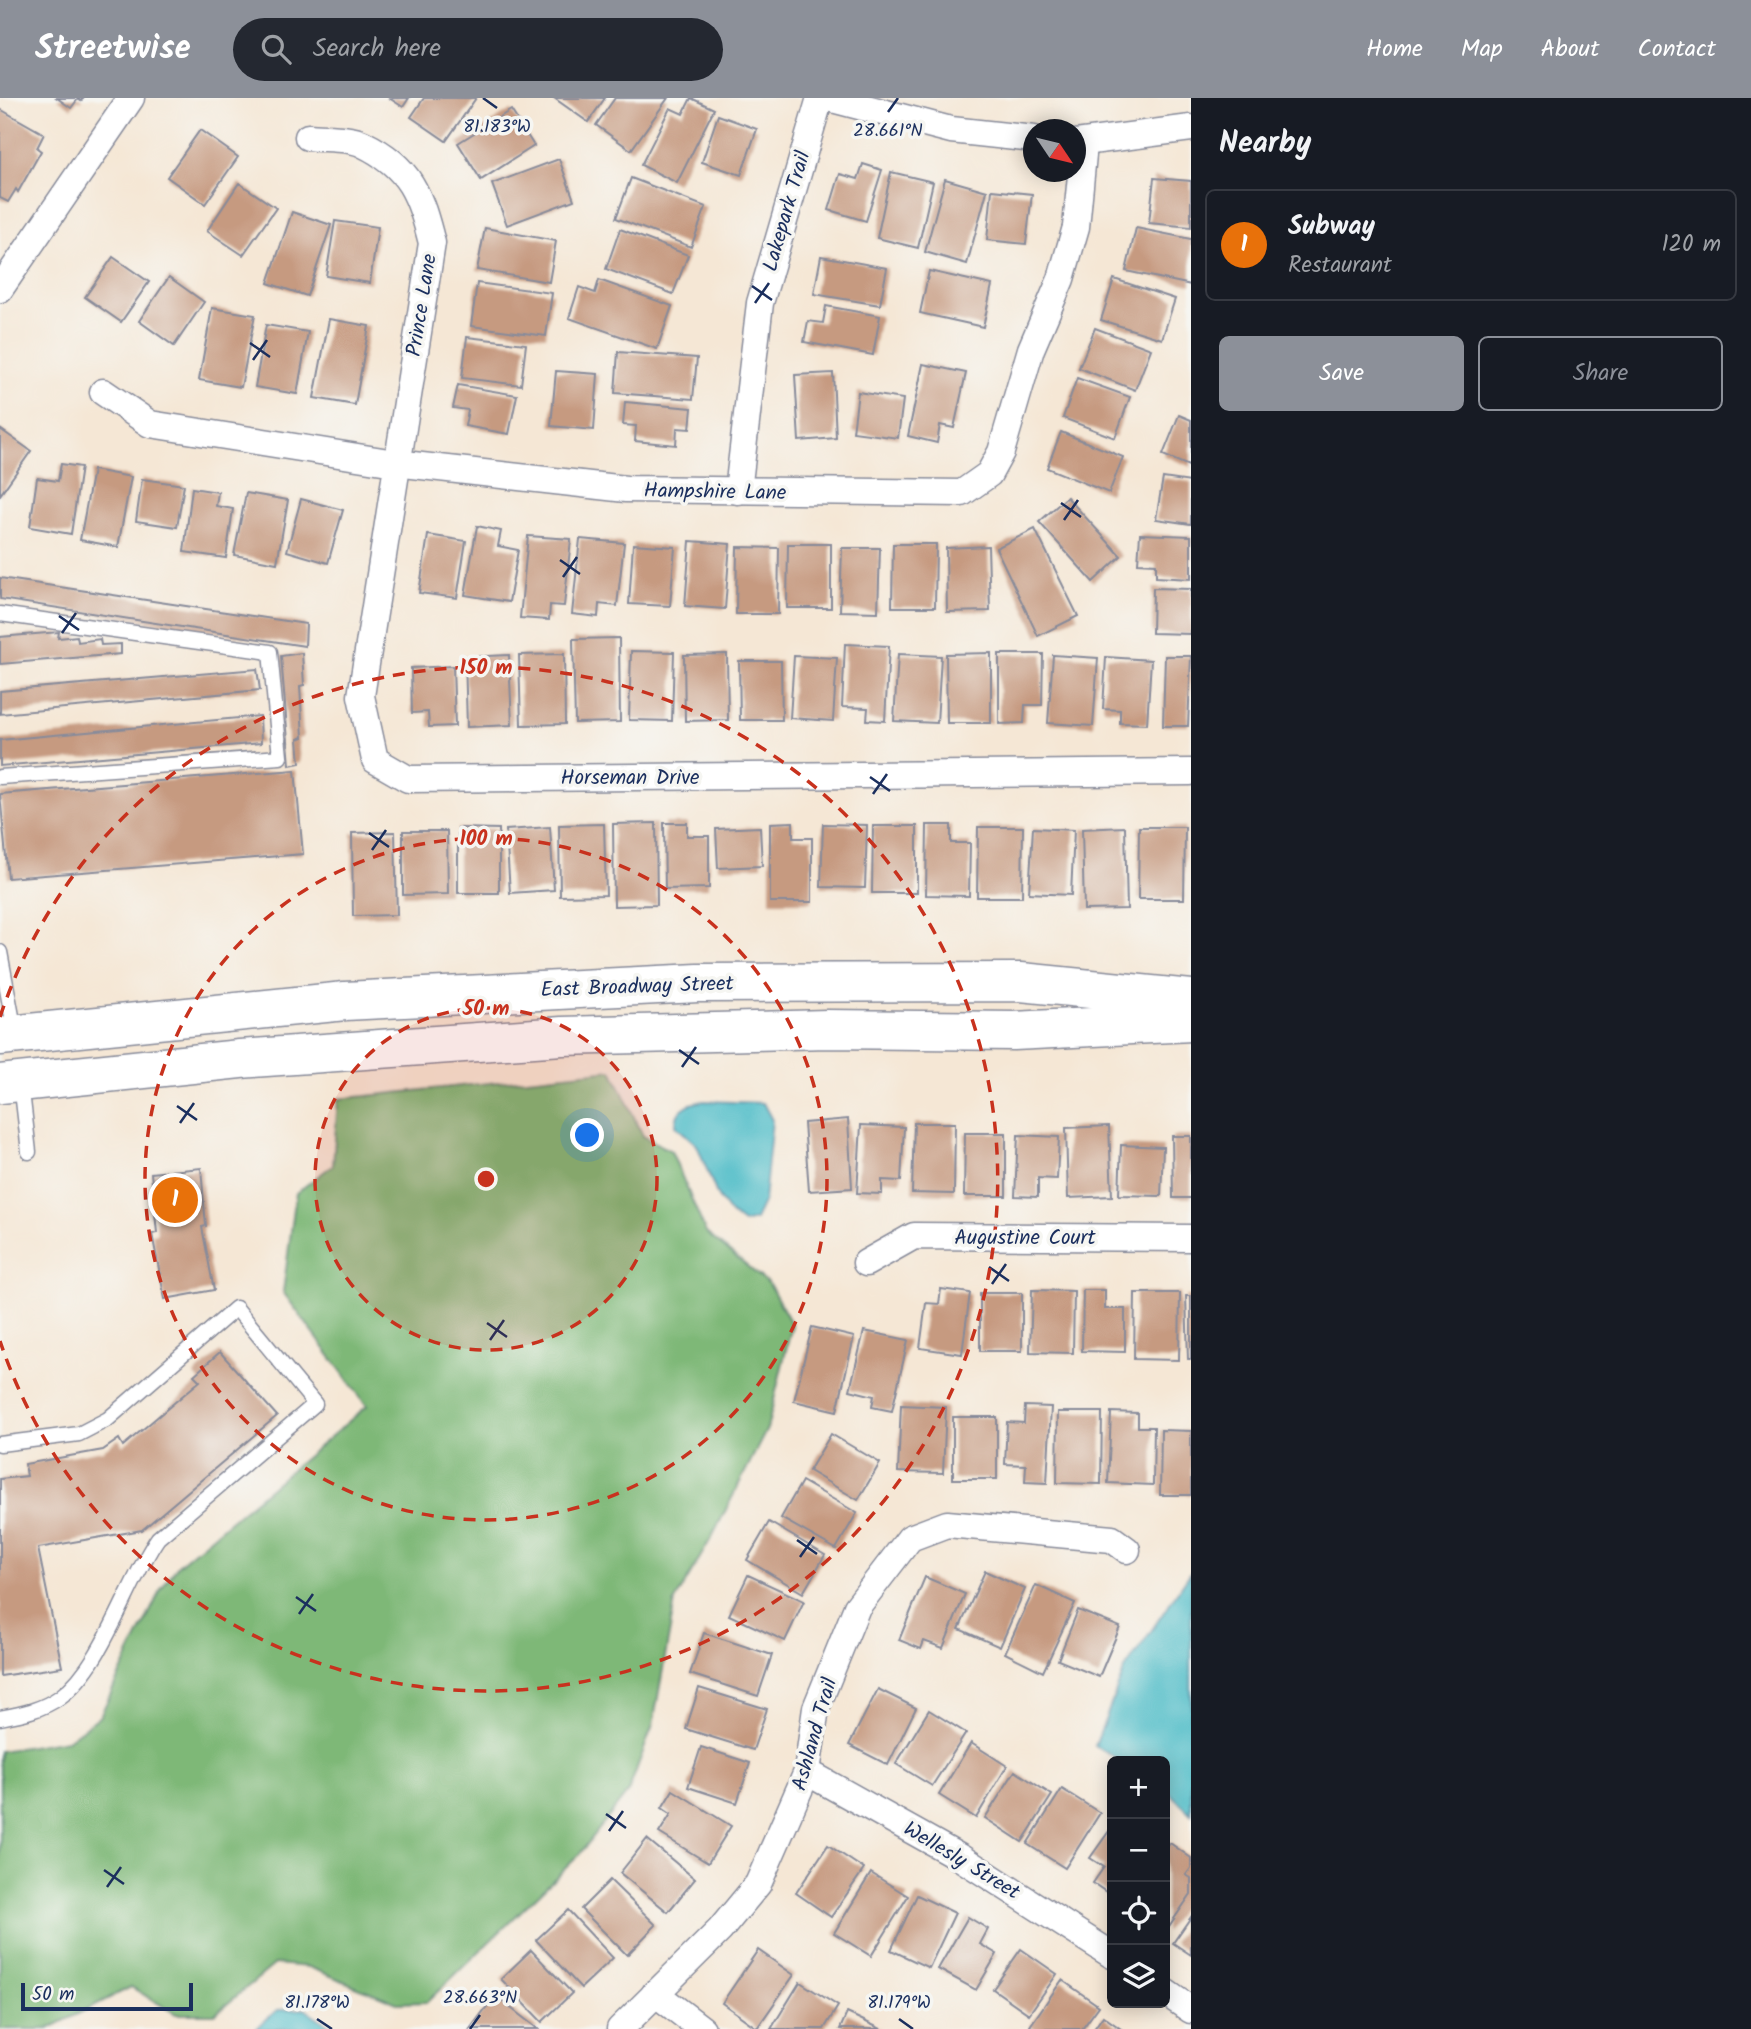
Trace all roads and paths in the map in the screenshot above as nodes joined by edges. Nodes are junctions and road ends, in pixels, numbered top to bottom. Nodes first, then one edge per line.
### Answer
1 (131, 98) edge
2 (820, 98) edge
3 (828, 98) edge
4 (1191, 128) edge
5 (309, 137) dead end
6 (1023, 138) edge
7 (1086, 142) edge
8 (1078, 182) edge
9 (0, 289) edge
10 (103, 392) dead end
11 (395, 463) junction
12 (738, 491) junction
13 (0, 614) edge
14 (1191, 772) edge
15 (0, 778) edge
16 (0, 952) edge
17 (1191, 999) edge
18 (1191, 1022) edge
19 (8, 1035) edge
20 (11, 1083) edge
21 (29, 1152) dead end
22 (1191, 1238) edge
23 (866, 1263) dead end
24 (0, 1444) edge
25 (1127, 1550) dead end
26 (0, 1718) edge
27 (807, 1772) junction
28 (1107, 1952) edge
29 (655, 1993) junction
30 (1170, 1995) edge
31 (1191, 2010) edge
32 (620, 2029) edge
33 (702, 2029) edge

1 - 9 street
2 - 12 street, Lakepark Trail
3 - 6 street
4 - 7 street
5 - 11 street, Prince Lane
8 - 12 street, Hampshire Lane
10 - 11 street, Hampshire Lane
11 - 12 street, Hampshire Lane
11 - 14 street, Horseman Drive
13 - 15 lane
16 - 19 lane
17 - 19 main road, East Broadway Street
18 - 20 main road
19 - 20 main road
20 - 21 lane
22 - 23 street, Augustine Court
24 - 26 lane
25 - 27 street, Ashland Trail
27 - 28 street, Wellesly Street
27 - 29 street, Ashland Trail
29 - 32 street, Ashland Trail
29 - 33 street
30 - 31 street

